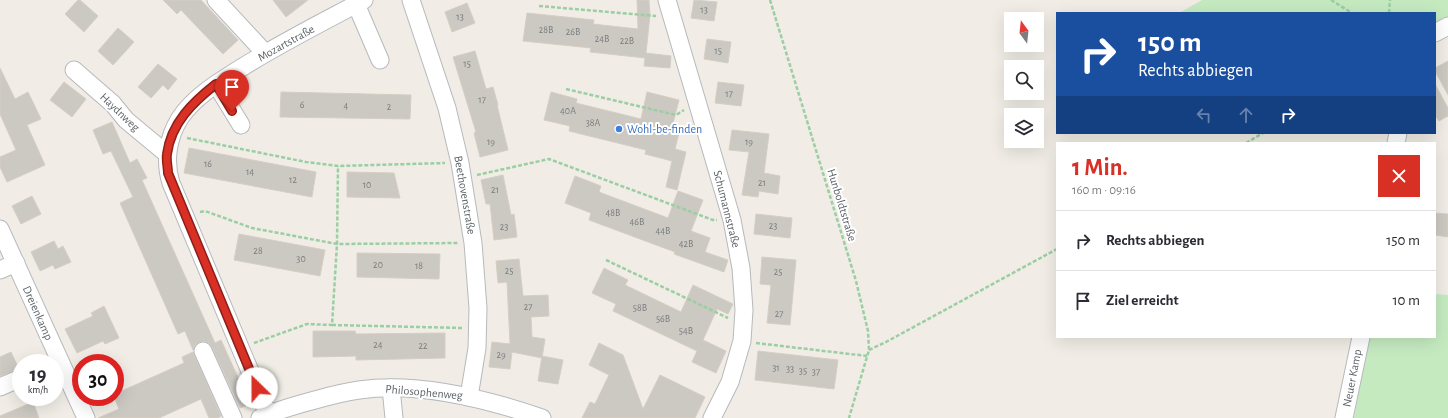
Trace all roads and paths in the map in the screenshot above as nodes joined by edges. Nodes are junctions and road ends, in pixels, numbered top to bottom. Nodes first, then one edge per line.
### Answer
1 (216, 0) edge
2 (411, 0) edge
3 (667, 0) edge
4 (770, 0) edge
5 (1331, 0) edge
6 (1390, 0) edge
7 (360, 2) edge
8 (539, 6) dead end
9 (1350, 12) edge
10 (1389, 12) edge
11 (672, 18) junction
12 (1448, 26) edge
13 (1436, 32) edge
14 (265, 53) junction
15 (380, 60) dead end
16 (74, 70) dead end
17 (216, 84) junction
18 (566, 89) dead end
19 (697, 100) junction
20 (241, 125) dead end
21 (1261, 134) edge
22 (173, 135) junction
23 (1248, 142) edge
24 (167, 154) junction
25 (338, 166) junction
26 (461, 171) junction
27 (185, 216) junction
28 (732, 220) junction
29 (0, 229) edge
30 (473, 243) junction
31 (337, 244) junction
32 (1056, 250) edge
33 (606, 260) dead end
34 (16, 264) junction
35 (0, 270) edge
36 (332, 325) junction
37 (478, 328) junction
38 (743, 333) junction
39 (1361, 338) edge
40 (240, 347) junction
41 (869, 350) junction
42 (203, 351) dead end
43 (53, 354) edge
44 (866, 356) junction
45 (64, 377) edge
46 (12, 382) edge
47 (0, 388) edge
48 (391, 388) junction
49 (469, 397) junction
50 (264, 416) edge
51 (86, 418) edge
52 (233, 418) edge
53 (394, 418) edge
54 (542, 418) edge
55 (712, 418) edge
56 (849, 418) edge
57 (1344, 418) edge

1 - 14 street
2 - 26 street, Beethovenstraße
3 - 11 street, Schumannstraße
4 - 41 path, Hunboldtstraße
5 - 9 path
6 - 10 path
7 - 14 street, Mozartstraße
7 - 15 street
8 - 11 path
11 - 19 street, Schumannstraße
12 - 13 street
14 - 17 street, Mozartstraße
16 - 24 street, Haydnweg
17 - 20 street
17 - 22 street, Mozartstraße
18 - 19 path
19 - 28 street, Schumannstraße
21 - 23 path
22 - 24 street, Mozartstraße
22 - 25 path
24 - 27 street, Mozartstraße
25 - 26 path
25 - 31 path
26 - 28 path
26 - 30 street, Beethovenstraße
27 - 31 path
27 - 40 street, Mozartstraße
28 - 38 street, Schumannstraße
29 - 34 street, Dreienkamp
30 - 31 path
30 - 37 street, Beethovenstraße
31 - 36 path
32 - 41 path
33 - 38 path
34 - 35 street
34 - 43 street, Dreienkamp
36 - 37 path
36 - 40 path
37 - 49 street, Beethovenstraße
38 - 44 path
38 - 55 street, Schumannstraße
39 - 57 street, Neuer Kamp
40 - 50 street, Mozartstraße
41 - 44 path
42 - 52 street
44 - 56 path
45 - 51 street, Dreienkamp
46 - 47 street
48 - 49 street, Philosophenweg
48 - 50 street, Philosophenweg
48 - 53 street
49 - 54 street, Philosophenweg

